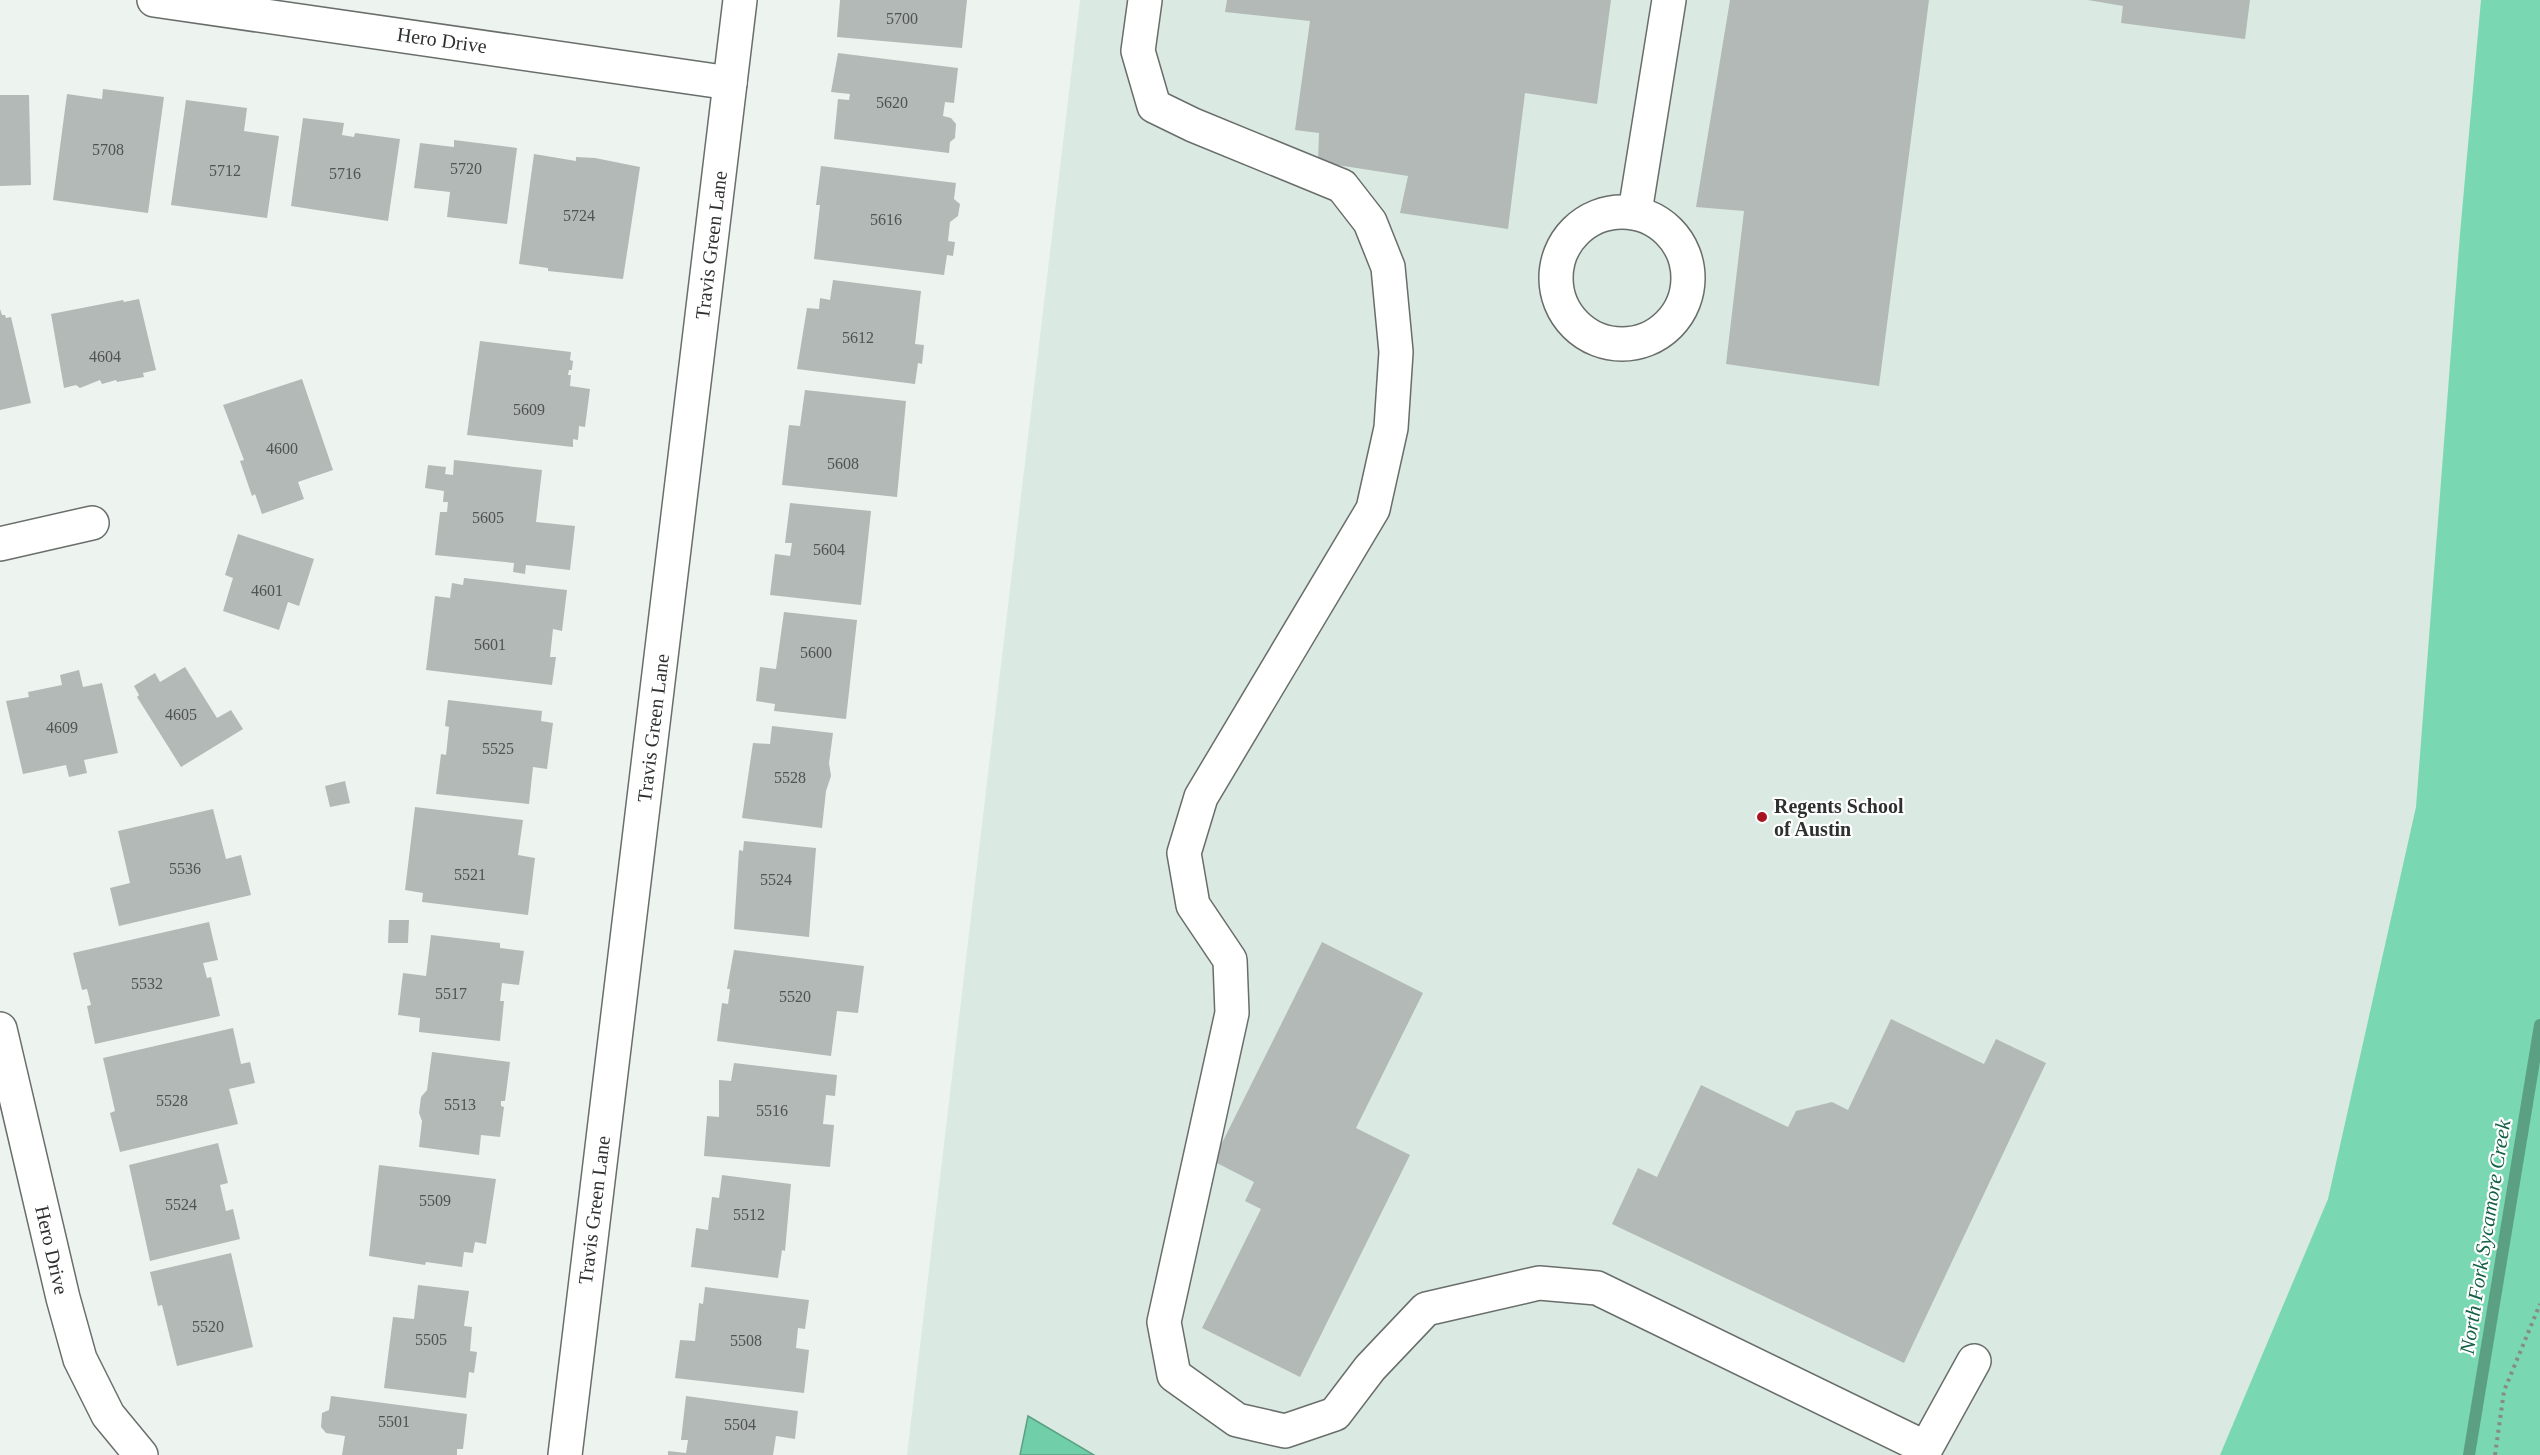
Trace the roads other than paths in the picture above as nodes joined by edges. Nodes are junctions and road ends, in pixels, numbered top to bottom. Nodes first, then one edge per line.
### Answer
1 (154, 0) edge
2 (740, 0) edge
3 (1145, 0) edge
4 (1669, 0) edge
5 (730, 83) junction
6 (1635, 212) junction
7 (92, 523) dead end
8 (0, 544) edge
9 (0, 1029) edge
10 (1974, 1361) dead end
11 (141, 1455) edge
12 (565, 1455) edge

1 - 5 street, Hero Drive
2 - 5 street, Travis Green Lane
3 - 10 street
4 - 6 street
5 - 12 street, Travis Green Lane
6 - 6 street
7 - 8 street
9 - 11 street, Hero Drive

